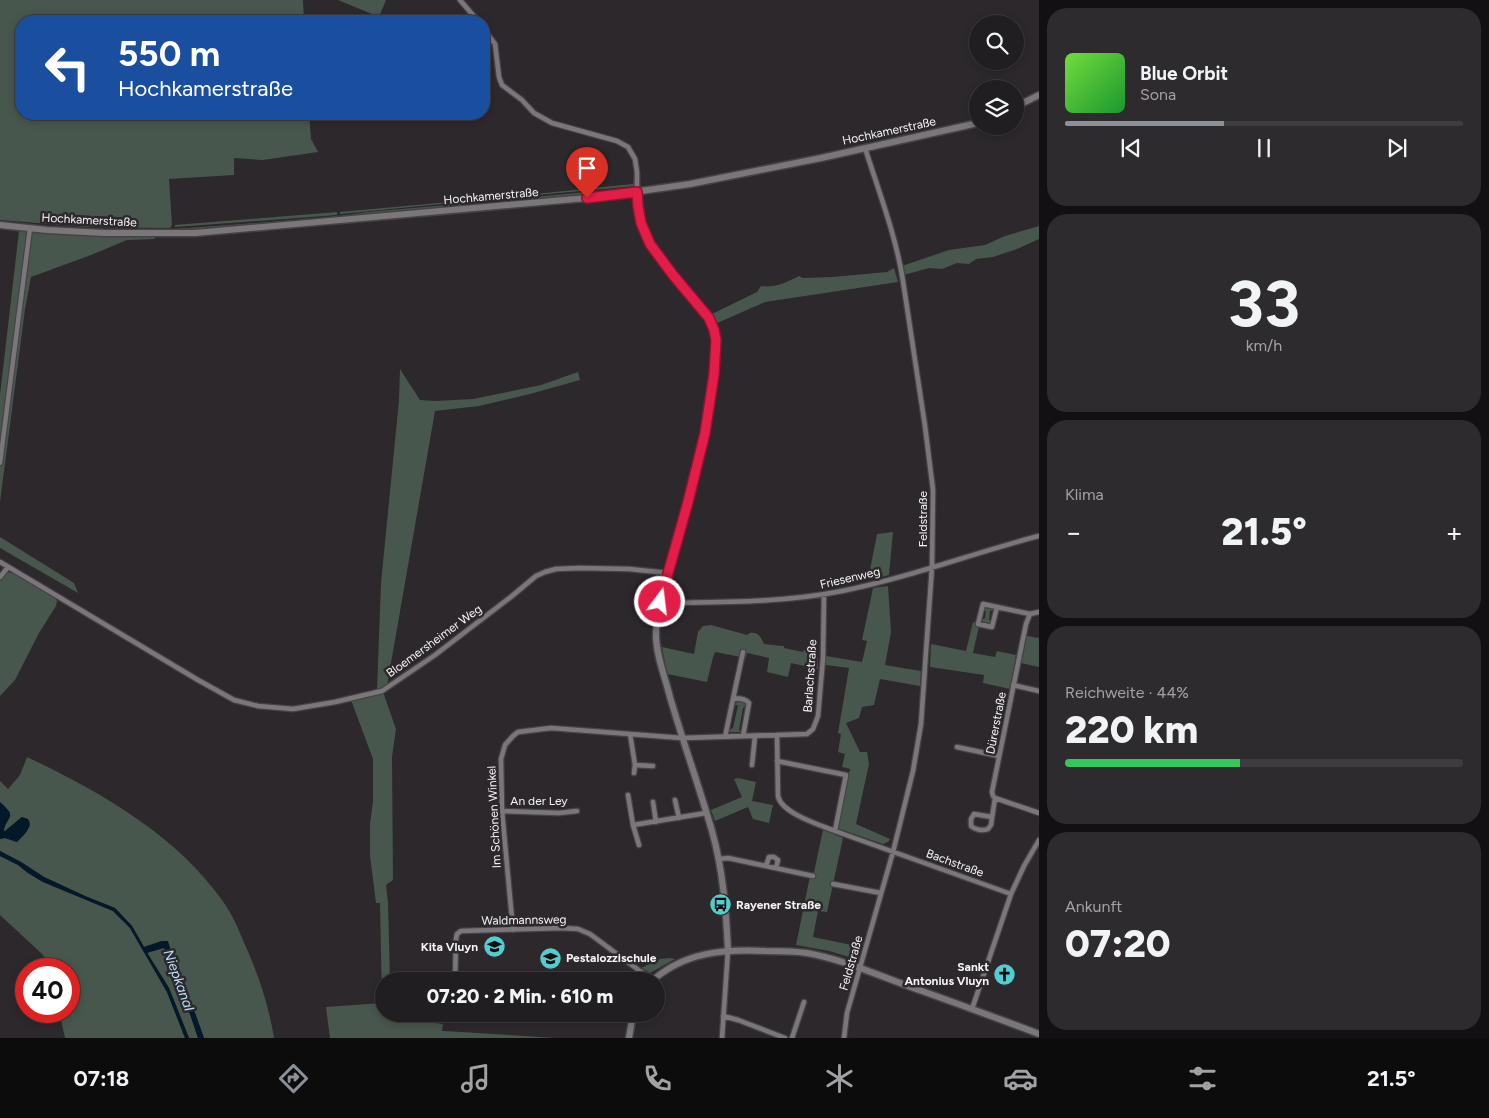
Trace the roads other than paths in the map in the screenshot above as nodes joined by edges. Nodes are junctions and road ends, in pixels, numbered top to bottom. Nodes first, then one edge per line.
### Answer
1 (460, 0) edge
2 (473, 15) edge
3 (490, 37) edge
4 (1039, 95) edge
5 (1024, 102) edge
6 (969, 125) edge
7 (865, 148) junction
8 (637, 192) junction
9 (0, 225) edge
10 (30, 228) junction
11 (0, 463) edge
12 (1039, 536) edge
13 (0, 562) edge
14 (8, 567) junction
15 (932, 567) junction
16 (668, 572) junction
17 (0, 577) edge
18 (824, 594) junction
19 (660, 602) junction
20 (997, 607) junction
21 (1039, 612) edge
22 (1030, 614) junction
23 (743, 652) dead end
24 (1013, 685) junction
25 (1039, 691) edge
26 (733, 698) junction
27 (630, 734) junction
28 (777, 735) junction
29 (725, 736) junction
30 (743, 736) junction
31 (755, 736) junction
32 (682, 738) junction
33 (957, 747) dead end
34 (999, 756) junction
35 (777, 761) junction
36 (635, 765) junction
37 (752, 765) dead end
38 (652, 766) dead end
39 (634, 773) dead end
40 (628, 795) dead end
41 (995, 798) junction
42 (675, 800) dead end
43 (653, 802) dead end
44 (502, 811) junction
45 (577, 811) dead end
46 (706, 813) junction
47 (1039, 813) edge
48 (992, 817) junction
49 (679, 818) junction
50 (656, 822) junction
51 (634, 825) junction
52 (835, 831) junction
53 (1039, 840) edge
54 (639, 845) dead end
55 (893, 852) junction
56 (719, 858) junction
57 (766, 866) junction
58 (776, 868) junction
59 (813, 876) dead end
60 (833, 884) dead end
61 (882, 893) junction
62 (1011, 894) junction
63 (513, 930) junction
64 (728, 950) junction
65 (860, 969) junction
66 (455, 972) edge
67 (640, 972) edge
68 (664, 972) edge
69 (804, 1002) dead end
70 (972, 1009) junction
71 (723, 1016) junction
72 (632, 1022) edge
73 (1039, 1034) edge
74 (629, 1038) edge
75 (722, 1038) edge
76 (786, 1038) edge
77 (792, 1038) edge
78 (844, 1038) edge

1 - 2 street
3 - 8 street
4 - 5 street
6 - 7 street, Hochkamerstraße
7 - 8 street, Hochkamerstraße
7 - 15 street, Feldstraße
8 - 10 street, Hochkamerstraße
8 - 16 street
9 - 10 street, Hochkamerstraße
10 - 11 street
12 - 15 street, Friesenweg
13 - 14 street, Bloemersheimer Weg
14 - 16 street, Bloemersheimer Weg
14 - 17 street
15 - 18 street, Friesenweg
15 - 55 street, Feldstraße
16 - 19 street
18 - 19 street, Friesenweg
18 - 28 street, Barlachstraße
19 - 32 street
20 - 20 street
20 - 22 street
21 - 22 street
22 - 24 street, Dürerstraße
23 - 26 street
24 - 25 street
24 - 34 street, Dürerstraße
26 - 29 street
26 - 30 street
27 - 32 street, Im Schönen Winkel
27 - 36 street
27 - 44 street, Im Schönen Winkel
28 - 31 street, Barlachstraße
28 - 35 street, Bachstraße
29 - 30 street, Barlachstraße
29 - 32 street, Barlachstraße
30 - 31 street, Barlachstraße
31 - 37 street
32 - 46 street
33 - 34 street
34 - 41 street, Dürerstraße
35 - 52 street, Bachstraße
35 - 52 street
36 - 38 street
36 - 39 street
40 - 51 street
41 - 47 street
41 - 48 street, Dürerstraße
42 - 49 street
43 - 50 street
44 - 45 street, An der Ley
44 - 63 street, Im Schönen Winkel
46 - 49 street
46 - 56 street
48 - 48 street
49 - 50 street
50 - 51 street
51 - 54 street
52 - 55 street, Bachstraße
53 - 62 street
55 - 61 street, Feldstraße
55 - 62 street, Bachstraße
56 - 57 street
56 - 64 street
57 - 58 street
57 - 58 street
58 - 59 street
60 - 61 street
61 - 65 street, Feldstraße
62 - 70 street
63 - 66 street, Waldmannsweg
63 - 67 street, Waldmannsweg
64 - 65 street
64 - 68 street
64 - 71 street
65 - 70 street
65 - 78 street, Feldstraße
69 - 77 street
70 - 73 street
71 - 75 street
71 - 76 street
72 - 74 street

